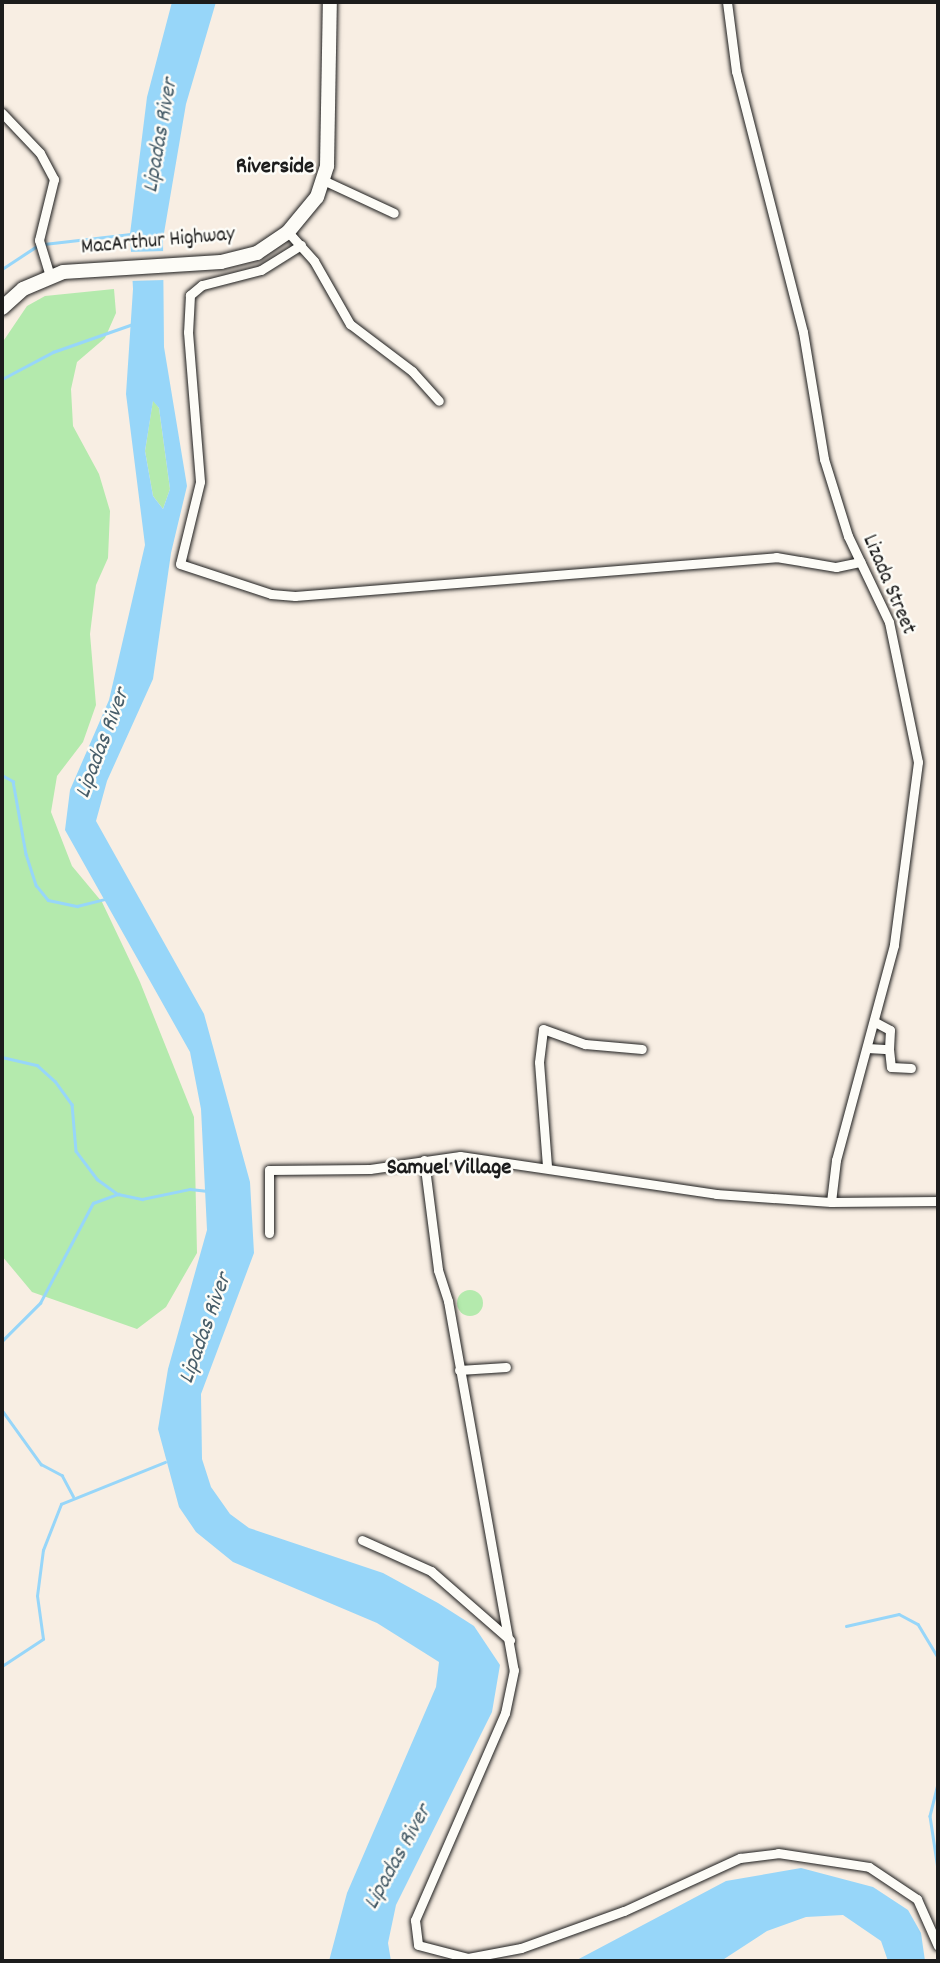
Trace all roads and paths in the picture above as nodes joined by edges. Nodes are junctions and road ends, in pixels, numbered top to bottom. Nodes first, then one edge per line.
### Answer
1 (330, 2) edge
2 (727, 2) edge
3 (2, 113) edge
4 (323, 180) junction
5 (394, 213) dead end
6 (289, 232) junction
7 (301, 246) junction
8 (50, 276) junction
9 (2, 308) edge
10 (439, 401) dead end
11 (860, 562) junction
12 (875, 1021) junction
13 (867, 1048) junction
14 (642, 1049) dead end
15 (889, 1049) junction
16 (911, 1068) dead end
17 (424, 1160) junction
18 (547, 1166) junction
19 (938, 1201) edge
20 (831, 1202) junction
21 (269, 1233) dead end
22 (506, 1367) dead end
23 (459, 1370) junction
24 (362, 1540) dead end
25 (511, 1641) junction
26 (938, 1946) edge

1 - 4 highway, MacArthur Highway
2 - 11 street, Lizada Street
3 - 8 street
4 - 5 street
4 - 6 highway, MacArthur Highway
6 - 7 street
6 - 8 highway, MacArthur Highway
7 - 10 street
7 - 11 street
8 - 9 highway, MacArthur Highway
11 - 12 street, Lizada Street
12 - 13 street, Lizada Street
12 - 15 street
13 - 15 street
13 - 20 street, Lizada Street
14 - 18 street
15 - 16 street
17 - 18 street
17 - 21 street
17 - 23 street
18 - 20 street
19 - 20 street
22 - 23 street
23 - 25 street
24 - 25 street
25 - 26 street

